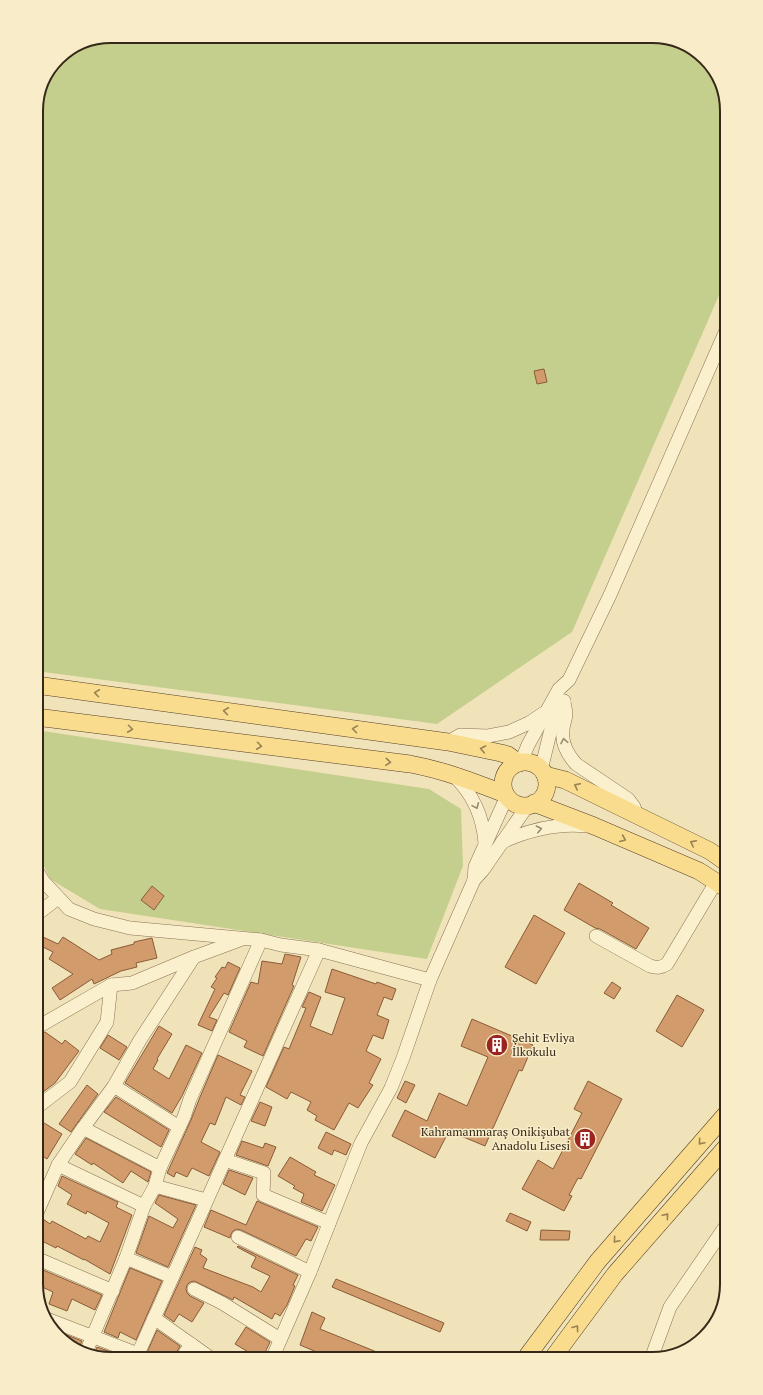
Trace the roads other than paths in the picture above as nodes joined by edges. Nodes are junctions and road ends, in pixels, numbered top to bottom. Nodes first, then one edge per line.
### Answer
1 (720, 344) edge
2 (569, 680) junction
3 (43, 686) edge
4 (564, 701) junction
5 (548, 709) junction
6 (43, 718) edge
7 (448, 742) junction
8 (520, 763) junction
9 (543, 773) junction
10 (453, 775) junction
11 (506, 795) junction
12 (531, 804) junction
13 (637, 816) junction
14 (594, 826) junction
15 (502, 842) junction
16 (485, 844) junction
17 (720, 858) edge
18 (474, 880) junction
19 (43, 881) edge
20 (720, 884) edge
21 (720, 886) edge
22 (58, 898) junction
23 (43, 910) edge
24 (596, 936) dead end
25 (241, 939) junction
26 (261, 940) junction
27 (319, 950) junction
28 (194, 957) junction
29 (430, 980) junction
30 (111, 985) junction
31 (43, 1024) edge
32 (114, 1086) junction
33 (43, 1103) edge
34 (720, 1121) edge
35 (179, 1127) junction
36 (83, 1128) junction
37 (720, 1154) edge
38 (224, 1160) junction
39 (58, 1165) junction
40 (160, 1168) junction
41 (155, 1186) junction
42 (43, 1199) edge
43 (206, 1200) junction
44 (144, 1206) junction
45 (329, 1223) junction
46 (720, 1234) edge
47 (238, 1237) dead end
48 (126, 1258) junction
49 (43, 1261) edge
50 (310, 1272) junction
51 (172, 1277) junction
52 (194, 1289) dead end
53 (113, 1290) junction
54 (154, 1318) junction
55 (54, 1322) edge
56 (92, 1337) junction
57 (280, 1339) junction
58 (191, 1344) junction
59 (88, 1348) edge
60 (133, 1352) edge
61 (139, 1352) edge
62 (186, 1352) edge
63 (202, 1352) edge
64 (275, 1352) edge
65 (530, 1352) edge
66 (557, 1352) edge
67 (654, 1352) edge

1 - 2 street
2 - 4 street
2 - 5 street
7 -> 3 main road
4 - 9 street
13 -> 4 street
5 - 7 street
5 - 8 street
6 -> 10 main road
8 -> 7 main road
8 - 9 main road
8 - 11 main road
9 - 12 main road
13 -> 9 main road
10 - 11 main road
10 -> 16 street
11 - 12 main road
11 - 16 street
12 - 14 main road
12 - 15 street
17 -> 13 main road
15 -> 14 street
14 -> 20 main road
15 - 18 street
16 - 18 street
18 - 29 street
19 - 22 street
21 - 24 street
22 - 23 street
22 - 25 street
25 - 26 street
25 - 28 street
26 - 27 street
26 - 35 street
27 - 29 street
27 - 38 street
28 - 30 street
28 - 32 street
29 - 45 street
30 - 31 street
30 - 33 street
32 - 35 street
32 - 36 street
34 -> 65 main road
35 - 40 street
36 - 39 street
36 - 40 street
66 -> 37 main road
38 - 43 street
38 - 45 street
39 - 42 street
39 - 44 street
40 - 41 street
41 - 43 street
41 - 44 street
43 - 51 street
44 - 48 street
45 - 50 street
46 - 67 street
47 - 50 street
48 - 51 street
48 - 53 street
49 - 53 street
50 - 57 street
51 - 54 street
52 - 57 street
53 - 56 street
54 - 58 street
54 - 61 street
55 - 56 street
56 - 59 street
56 - 60 street
57 - 64 street
58 - 62 street
58 - 63 street

